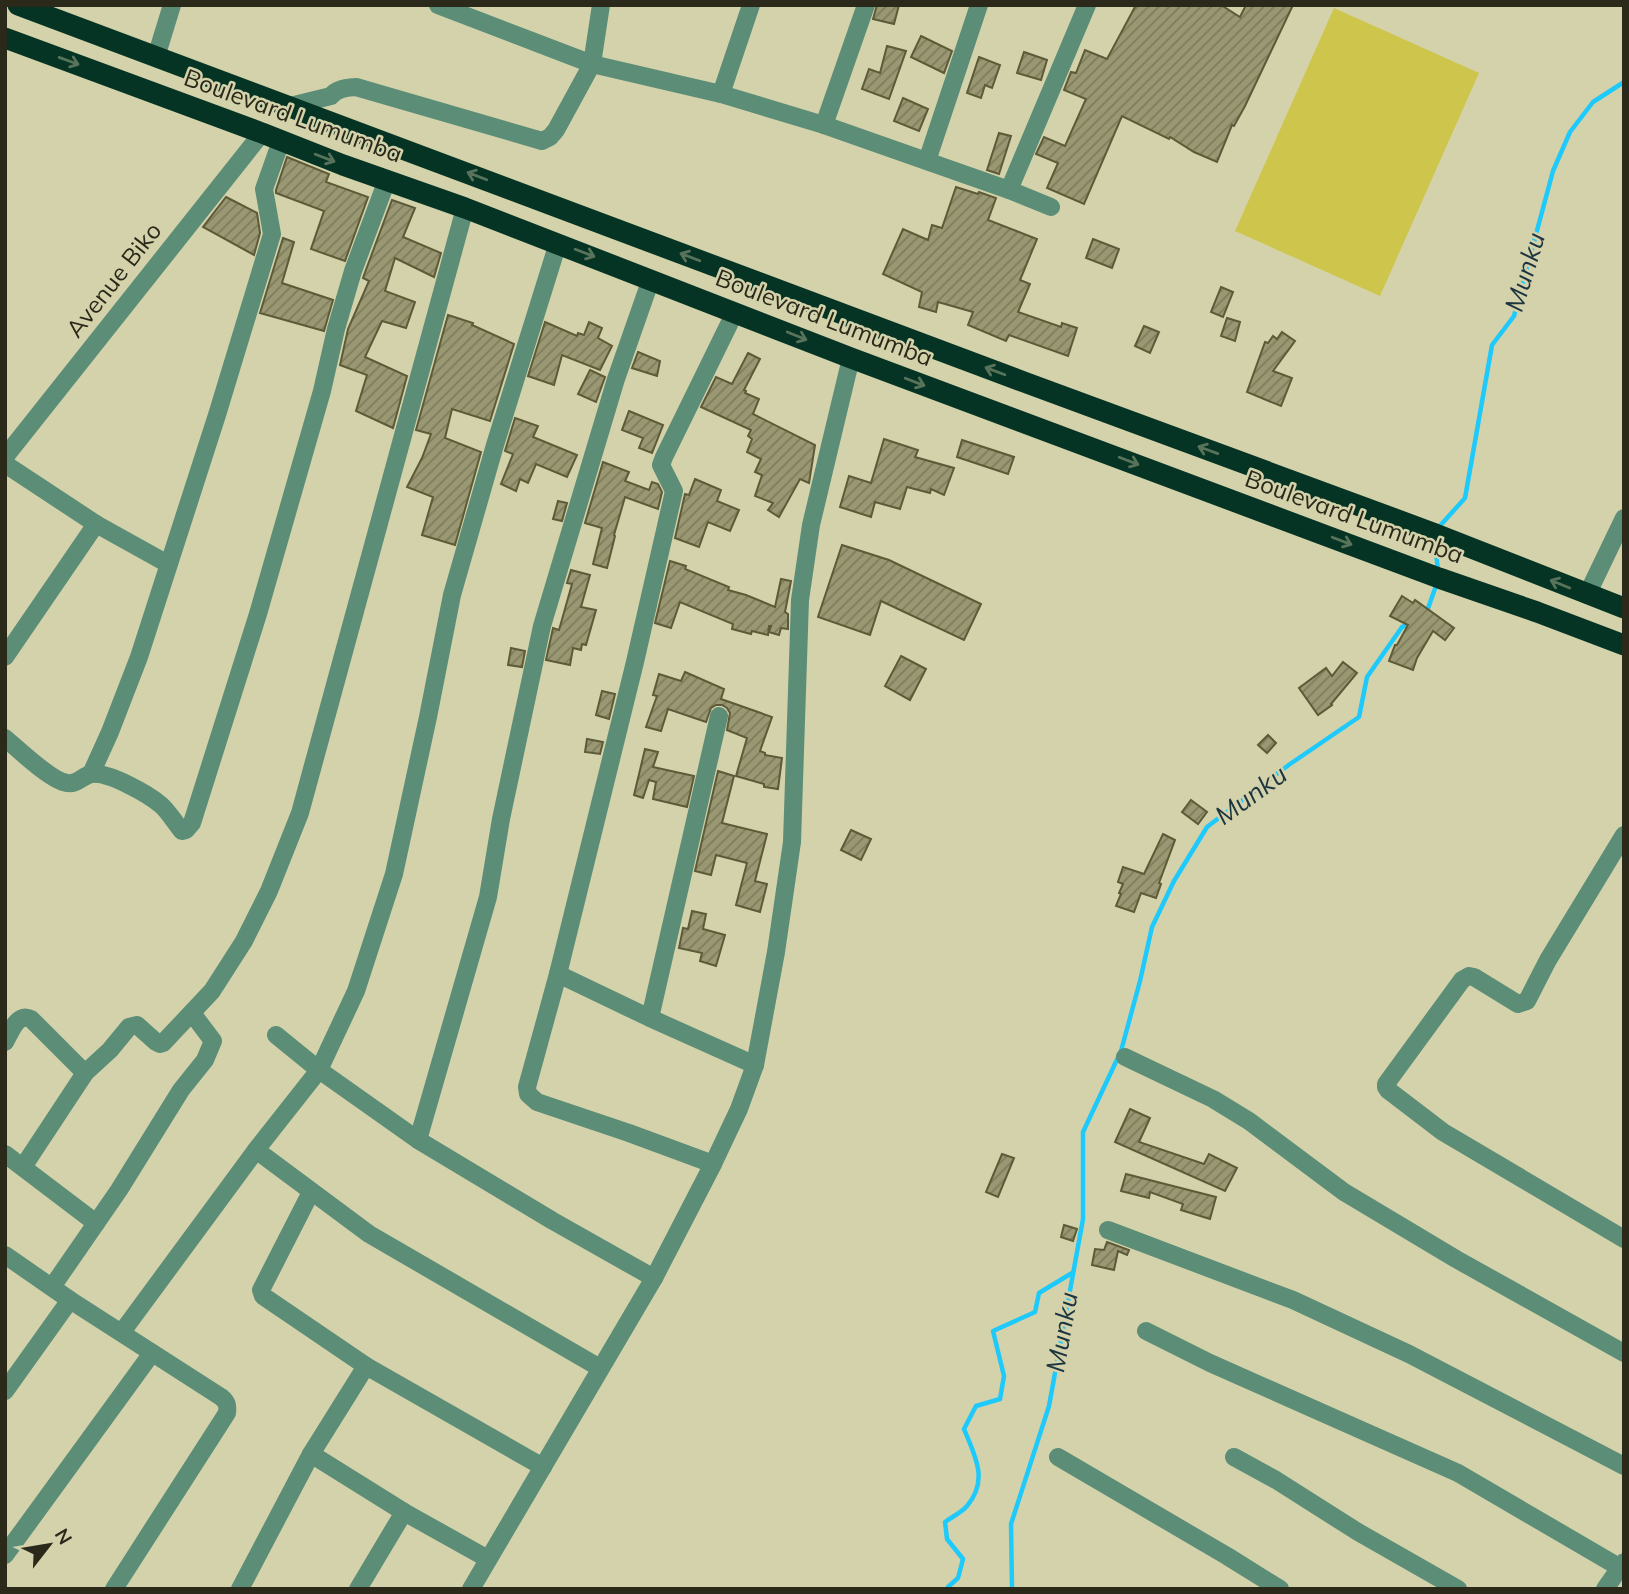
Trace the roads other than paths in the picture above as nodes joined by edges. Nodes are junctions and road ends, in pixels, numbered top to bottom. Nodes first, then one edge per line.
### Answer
1 (172, 5) edge
2 (438, 5) edge
3 (601, 5) edge
4 (751, 5) edge
5 (866, 5) edge
6 (979, 5) edge
7 (1087, 5) edge
8 (30, 7) edge
9 (5, 38) edge
10 (156, 57) junction
11 (592, 64) junction
12 (721, 94) junction
13 (290, 106) junction
14 (824, 125) junction
15 (271, 137) junction
16 (927, 160) junction
17 (387, 180) junction
18 (1009, 190) junction
19 (465, 208) junction
20 (1051, 208) dead end
21 (558, 243) junction
22 (651, 279) junction
23 (734, 312) junction
24 (852, 358) junction
25 (5, 457) edge
26 (5, 464) edge
27 (1624, 518) edge
28 (96, 524) junction
29 (169, 564) junction
30 (1587, 595) junction
31 (1624, 608) edge
32 (1624, 645) edge
33 (5, 657) edge
34 (719, 716) dead end
35 (5, 738) edge
36 (91, 774) junction
37 (1624, 835) edge
38 (558, 974) junction
39 (192, 1013) junction
40 (650, 1018) junction
41 (276, 1035) dead end
42 (5, 1042) edge
43 (1125, 1057) dead end
44 (755, 1065) junction
45 (319, 1070) junction
46 (85, 1073) junction
47 (418, 1140) junction
48 (256, 1150) junction
49 (5, 1154) edge
50 (713, 1164) junction
51 (23, 1167) junction
52 (311, 1192) junction
53 (96, 1223) junction
54 (1108, 1230) dead end
55 (1624, 1239) edge
56 (5, 1255) edge
57 (654, 1278) junction
58 (52, 1287) junction
59 (70, 1300) junction
60 (1146, 1331) dead end
61 (122, 1332) junction
62 (152, 1353) junction
63 (1624, 1353) edge
64 (366, 1366) junction
65 (600, 1367) junction
66 (5, 1391) edge
67 (312, 1454) junction
68 (1058, 1457) dead end
69 (1234, 1457) dead end
70 (1624, 1466) edge
71 (543, 1467) junction
72 (404, 1512) junction
73 (5, 1555) edge
74 (488, 1559) junction
75 (1623, 1566) edge
76 (1257, 1583) edge
77 (114, 1589) edge
78 (240, 1589) edge
79 (358, 1589) edge
80 (471, 1589) edge
81 (1280, 1589) edge
82 (1458, 1589) edge
83 (1605, 1589) edge

1 - 10 street
2 - 11 street
3 - 11 street
4 - 12 street
5 - 14 street
6 - 16 street
7 - 18 street
8 - 10 highway, Boulevard Lumumba
9 -> 15 highway, Boulevard Lumumba
10 - 13 highway, Boulevard Lumumba
11 - 12 street
11 - 13 street
12 - 14 street
30 -> 13 highway, Boulevard Lumumba
14 - 16 street
15 -> 17 highway, Boulevard Lumumba
15 - 25 street, Avenue Biko
15 - 29 street
16 - 18 street
17 - 19 highway, Boulevard Lumumba
17 - 36 street
18 - 20 street
19 - 21 highway, Boulevard Lumumba
19 - 39 street
21 -> 22 highway, Boulevard Lumumba
21 - 45 street
22 - 23 highway, Boulevard Lumumba
22 - 47 street
23 -> 24 highway, Boulevard Lumumba
23 - 38 street
24 -> 32 highway, Boulevard Lumumba
24 - 44 street
26 - 28 street
27 - 30 street
28 - 29 street
28 - 33 street
29 - 36 street
30 - 31 highway, Boulevard Lumumba
34 - 40 street
35 - 36 street
37 - 55 street
38 - 40 street
38 - 50 street
39 - 46 street
39 - 53 street
40 - 44 street
41 - 45 street
42 - 46 street
43 - 63 street
44 - 50 street
45 - 47 street
45 - 48 street
46 - 51 street
47 - 57 street
48 - 52 street
48 - 61 street
49 - 51 street
50 - 57 street
51 - 53 street
52 - 64 street
52 - 65 street
53 - 58 street
54 - 70 street
56 - 58 street
57 - 65 street
58 - 59 street
59 - 61 street
59 - 66 street
60 - 75 street
61 - 62 street
62 - 73 street
62 - 77 street
64 - 67 street
64 - 71 street
65 - 71 street
67 - 72 street
67 - 78 street
68 - 76 street
69 - 82 street
71 - 74 street
72 - 74 street
72 - 79 street
74 - 80 street
75 - 83 street
76 - 81 street

